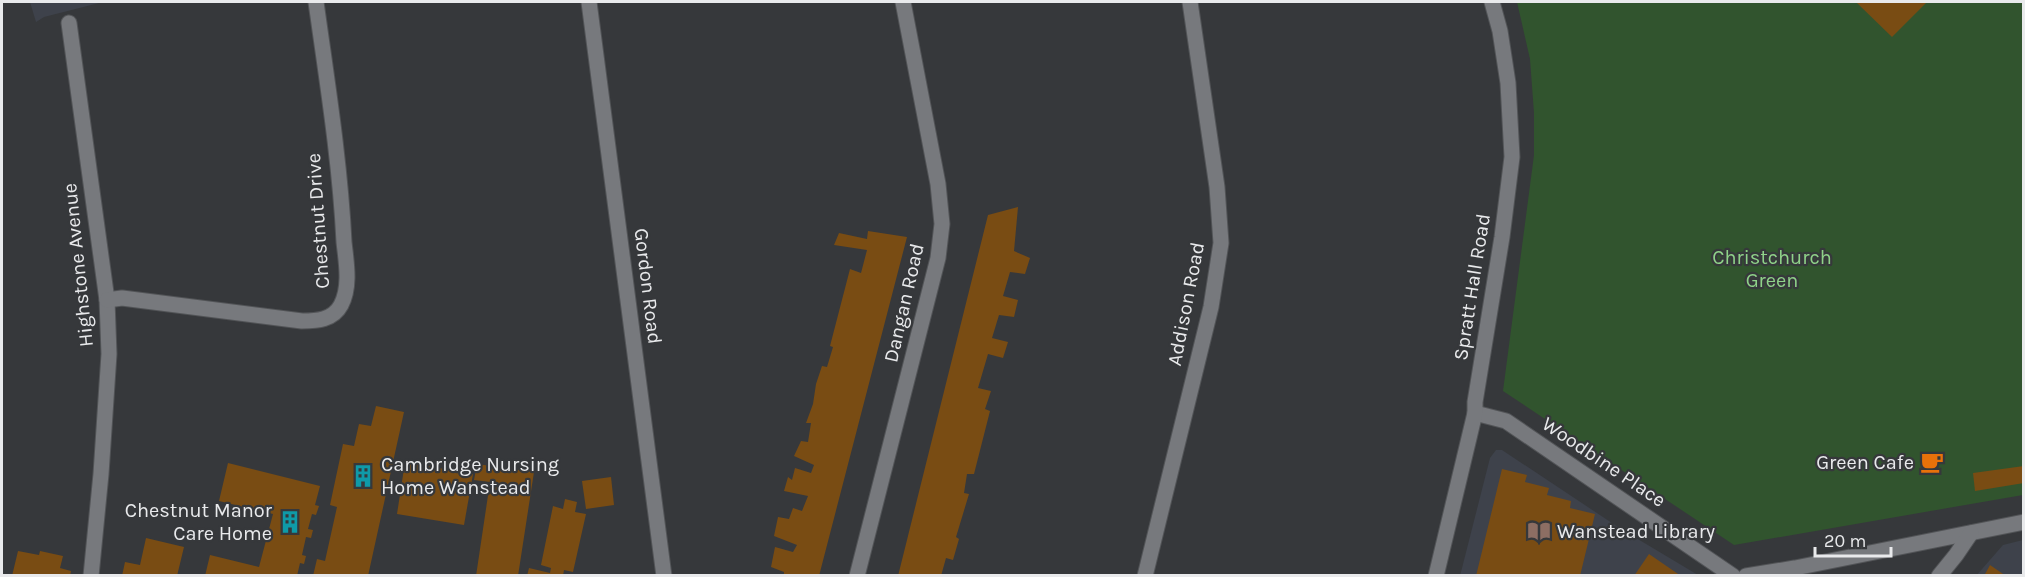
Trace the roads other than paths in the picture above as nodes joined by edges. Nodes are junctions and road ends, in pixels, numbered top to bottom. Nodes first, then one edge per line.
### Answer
1 (316, 2) edge
2 (589, 2) edge
3 (903, 2) edge
4 (1190, 2) edge
5 (1492, 2) edge
6 (69, 23) dead end
7 (107, 300) junction
8 (1475, 413) junction
9 (2024, 522) edge
10 (1971, 533) junction
11 (1754, 575) edge
12 (91, 576) edge
13 (664, 576) edge
14 (857, 576) edge
15 (1144, 576) edge
16 (1436, 576) edge
17 (1734, 576) edge
18 (1939, 576) edge

1 - 7 street, Chestnut Drive
2 - 13 street, Gordon Road
3 - 14 street, Dangan Road
4 - 15 street, Addison Road
5 - 8 street, Spratt Hall Road
6 - 7 street, Highstone Avenue
7 - 12 street, Highstone Avenue
8 - 16 street, Spratt Hall Road
8 - 17 street, Woodbine Place
9 - 10 street
10 - 11 street
10 - 18 street

